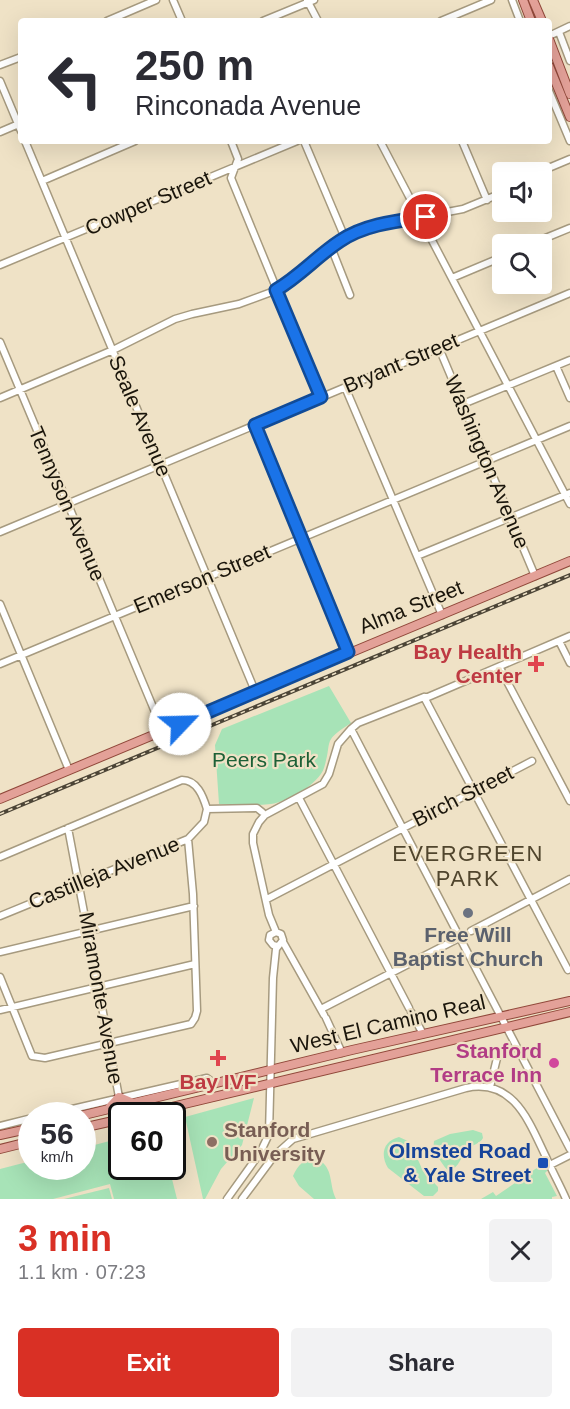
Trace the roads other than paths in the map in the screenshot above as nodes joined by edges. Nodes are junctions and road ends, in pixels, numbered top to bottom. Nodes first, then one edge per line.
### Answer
1 (156, 0) edge
2 (173, 0) edge
3 (491, 0) edge
4 (512, 0) edge
5 (523, 0) edge
6 (533, 0) edge
7 (310, 1) edge
8 (114, 18) edge
9 (181, 18) edge
10 (270, 18) edge
11 (317, 18) edge
12 (448, 18) edge
13 (519, 18) edge
14 (530, 18) edge
15 (541, 18) edge
16 (570, 26) edge
17 (560, 32) junction
18 (552, 36) edge
19 (552, 46) edge
20 (18, 58) edge
21 (570, 62) edge
22 (0, 65) edge
23 (552, 73) edge
24 (0, 81) edge
25 (570, 94) edge
26 (552, 98) edge
27 (570, 117) edge
28 (18, 122) edge
29 (18, 127) edge
30 (0, 132) edge
31 (570, 141) edge
32 (26, 144) edge
33 (128, 144) edge
34 (232, 144) edge
35 (290, 144) edge
36 (305, 144) edge
37 (382, 144) edge
38 (463, 144) edge
39 (570, 159) edge
40 (552, 166) edge
41 (235, 167) junction
42 (42, 180) junction
43 (492, 198) edge
44 (487, 200) junction
45 (420, 218) junction
46 (570, 228) edge
47 (552, 235) edge
48 (65, 238) junction
49 (345, 238) junction
50 (331, 247) junction
51 (492, 260) edge
52 (0, 265) edge
53 (452, 278) junction
54 (276, 290) junction
55 (570, 293) edge
56 (350, 295) dead end
57 (478, 331) junction
58 (0, 342) edge
59 (439, 348) junction
60 (113, 350) junction
61 (570, 360) edge
62 (556, 366) junction
63 (508, 385) junction
64 (345, 387) junction
65 (20, 389) junction
66 (321, 397) junction
67 (0, 398) edge
68 (570, 398) edge
69 (463, 404) junction
70 (255, 425) junction
71 (570, 426) edge
72 (536, 440) junction
73 (487, 459) junction
74 (160, 464) junction
75 (567, 494) edge
76 (394, 499) junction
77 (67, 503) junction
78 (570, 504) edge
79 (510, 517) junction
80 (0, 532) edge
81 (300, 538) junction
82 (417, 556) junction
83 (570, 561) edge
84 (535, 576) junction
85 (207, 577) junction
86 (0, 604) edge
87 (442, 615) junction
88 (114, 616) junction
89 (570, 636) edge
90 (559, 641) junction
91 (348, 652) junction
92 (21, 655) junction
93 (570, 663) edge
94 (0, 664) edge
95 (501, 670) dead end
96 (255, 691) junction
97 (424, 697) junction
98 (351, 729) junction
99 (163, 732) junction
100 (532, 761) dead end
101 (69, 770) junction
102 (474, 791) junction
103 (298, 798) junction
104 (0, 799) edge
105 (570, 801) edge
106 (207, 809) junction
107 (262, 812) dead end
108 (404, 827) junction
109 (69, 828) junction
110 (188, 839) junction
111 (0, 857) edge
112 (333, 864) junction
113 (570, 879) edge
114 (80, 883) junction
115 (267, 899) junction
116 (531, 900) junction
117 (194, 906) junction
118 (0, 916) edge
119 (88, 930) junction
120 (276, 932) junction
121 (471, 932) dead end
122 (461, 937) junction
123 (270, 942) junction
124 (280, 944) junction
125 (0, 952) edge
126 (195, 964) junction
127 (390, 972) junction
128 (569, 973) edge
129 (0, 977) edge
130 (273, 978) junction
131 (99, 987) junction
132 (570, 1001) edge
133 (12, 1007) junction
134 (0, 1010) edge
135 (570, 1012) edge
136 (323, 1014) junction
137 (502, 1015) junction
138 (506, 1026) junction
139 (423, 1034) junction
140 (109, 1043) junction
141 (342, 1053) junction
142 (498, 1054) dead end
143 (270, 1070) junction
144 (271, 1083) junction
145 (215, 1084) junction
146 (490, 1088) junction
147 (119, 1097) junction
148 (131, 1102) edge
149 (137, 1102) edge
150 (96, 1103) edge
151 (186, 1103) edge
152 (107, 1109) joint
153 (96, 1112) edge
154 (18, 1122) edge
155 (0, 1126) edge
156 (18, 1131) edge
157 (0, 1134) edge
158 (18, 1144) edge
159 (3, 1148) edge
160 (570, 1149) edge
161 (570, 1155) edge
162 (550, 1165) junction
163 (250, 1167) junction
164 (260, 1175) junction
165 (227, 1199) edge
166 (242, 1199) edge
167 (566, 1199) edge

1 - 8 street
2 - 9 street
3 - 12 street
4 - 13 street
5 - 14 main road
6 - 15 main road
7 - 10 street
7 - 11 street
16 - 17 street
17 - 18 street
17 - 21 street
19 - 25 main road
20 - 22 street
23 - 27 main road
24 - 28 street
26 - 31 street
29 - 30 street
32 - 42 street, Seale Avenue
33 - 42 street
34 - 41 street
35 - 41 street, Cowper Street
36 - 49 street
37 - 45 street
38 - 44 street
39 - 40 street
41 - 48 street, Cowper Street
41 - 54 street
42 - 48 street, Seale Avenue
43 - 44 street
44 - 45 street
45 - 49 street
45 - 53 street
46 - 47 street
48 - 52 street, Cowper Street
48 - 60 street, Seale Avenue
49 - 50 street
50 - 54 street
50 - 56 street
51 - 53 street
53 - 57 street
54 - 60 street
54 - 66 street
55 - 57 street, Bryant Street
57 - 59 street, Bryant Street
57 - 63 street
58 - 65 street, Tennyson Avenue
59 - 64 street, Bryant Street
59 - 69 street, Washington Avenue
60 - 65 street
60 - 74 street, Seale Avenue
61 - 62 street
62 - 63 street
62 - 68 street
63 - 69 street
63 - 72 street
64 - 66 street, Bryant Street
64 - 76 street
65 - 67 street
65 - 77 street, Tennyson Avenue
66 - 70 street, Bryant Street
69 - 73 street, Washington Avenue
70 - 74 street, Bryant Street
70 - 81 street
71 - 72 street, Emerson Street
72 - 73 street, Emerson Street
72 - 75 street
73 - 76 street, Emerson Street
73 - 79 street, Washington Avenue
74 - 77 street, Bryant Street
74 - 85 street, Seale Avenue
75 - 78 street
75 - 79 street
76 - 81 street, Emerson Street
76 - 82 street
77 - 80 street, Bryant Street
77 - 88 street, Tennyson Avenue
79 - 82 street
79 - 84 street, Washington Avenue
81 - 85 street, Emerson Street
81 - 91 street
82 - 87 street
83 - 84 main road, Alma Street
84 - 87 main road, Alma Street
85 - 88 street, Emerson Street
85 - 96 street, Seale Avenue
86 - 92 street
87 - 91 main road, Alma Street
88 - 92 street, Emerson Street
88 - 99 street, Tennyson Avenue
89 - 90 street
90 - 93 street
90 - 97 street
91 - 96 main road, Alma Street
92 - 94 street, Emerson Street
92 - 101 street
95 - 105 street
96 - 99 main road, Alma Street
97 - 98 street
97 - 102 street
98 - 103 street
98 - 108 street
99 - 101 main road, Alma Street
100 - 102 street, Birch Street
101 - 104 main road, Alma Street
102 - 108 street, Birch Street
102 - 116 street
103 - 112 street
103 - 115 street
106 - 107 street
106 - 109 street
106 - 110 street, Castilleja Avenue
108 - 112 street, Birch Street
108 - 122 street
109 - 111 street
109 - 114 street, Miramonte Avenue
110 - 114 street, Castilleja Avenue
110 - 117 street
112 - 115 street, Birch Street
112 - 127 street
113 - 116 street
114 - 118 street, Castilleja Avenue
114 - 119 street, Miramonte Avenue
115 - 120 street
116 - 121 street
116 - 128 street
117 - 119 street
117 - 126 street
119 - 125 street
119 - 131 street, Miramonte Avenue
120 - 123 street
120 - 124 street
122 - 127 street
122 - 137 street
123 - 124 street
123 - 130 street
124 - 130 street
124 - 136 street
126 - 131 street
126 - 140 street
127 - 136 street
127 - 139 street
129 - 133 street
130 - 143 street
131 - 133 street
131 - 140 street, Miramonte Avenue
132 - 137 main road, West El Camino Real
133 - 134 street
133 - 140 street
135 - 138 main road, West El Camino Real
136 - 141 street
137 - 138 street
137 - 139 main road, West El Camino Real
138 - 144 main road, West El Camino Real
138 - 160 street
139 - 141 main road, West El Camino Real
140 - 147 street, Miramonte Avenue
141 - 143 main road, West El Camino Real
142 - 146 street
143 - 144 street
143 - 145 main road, West El Camino Real
144 - 151 main road, West El Camino Real
144 - 163 street
145 - 147 street
145 - 149 main road, West El Camino Real
146 - 162 street
146 - 164 street
147 - 148 main road
147 - 150 street
147 - 152 main road
152 - 153 main road, West El Camino Real
154 - 155 street
156 - 157 main road
157 - 159 street
158 - 159 main road
161 - 162 street
162 - 167 street
163 - 164 street
163 - 165 street
164 - 166 street

